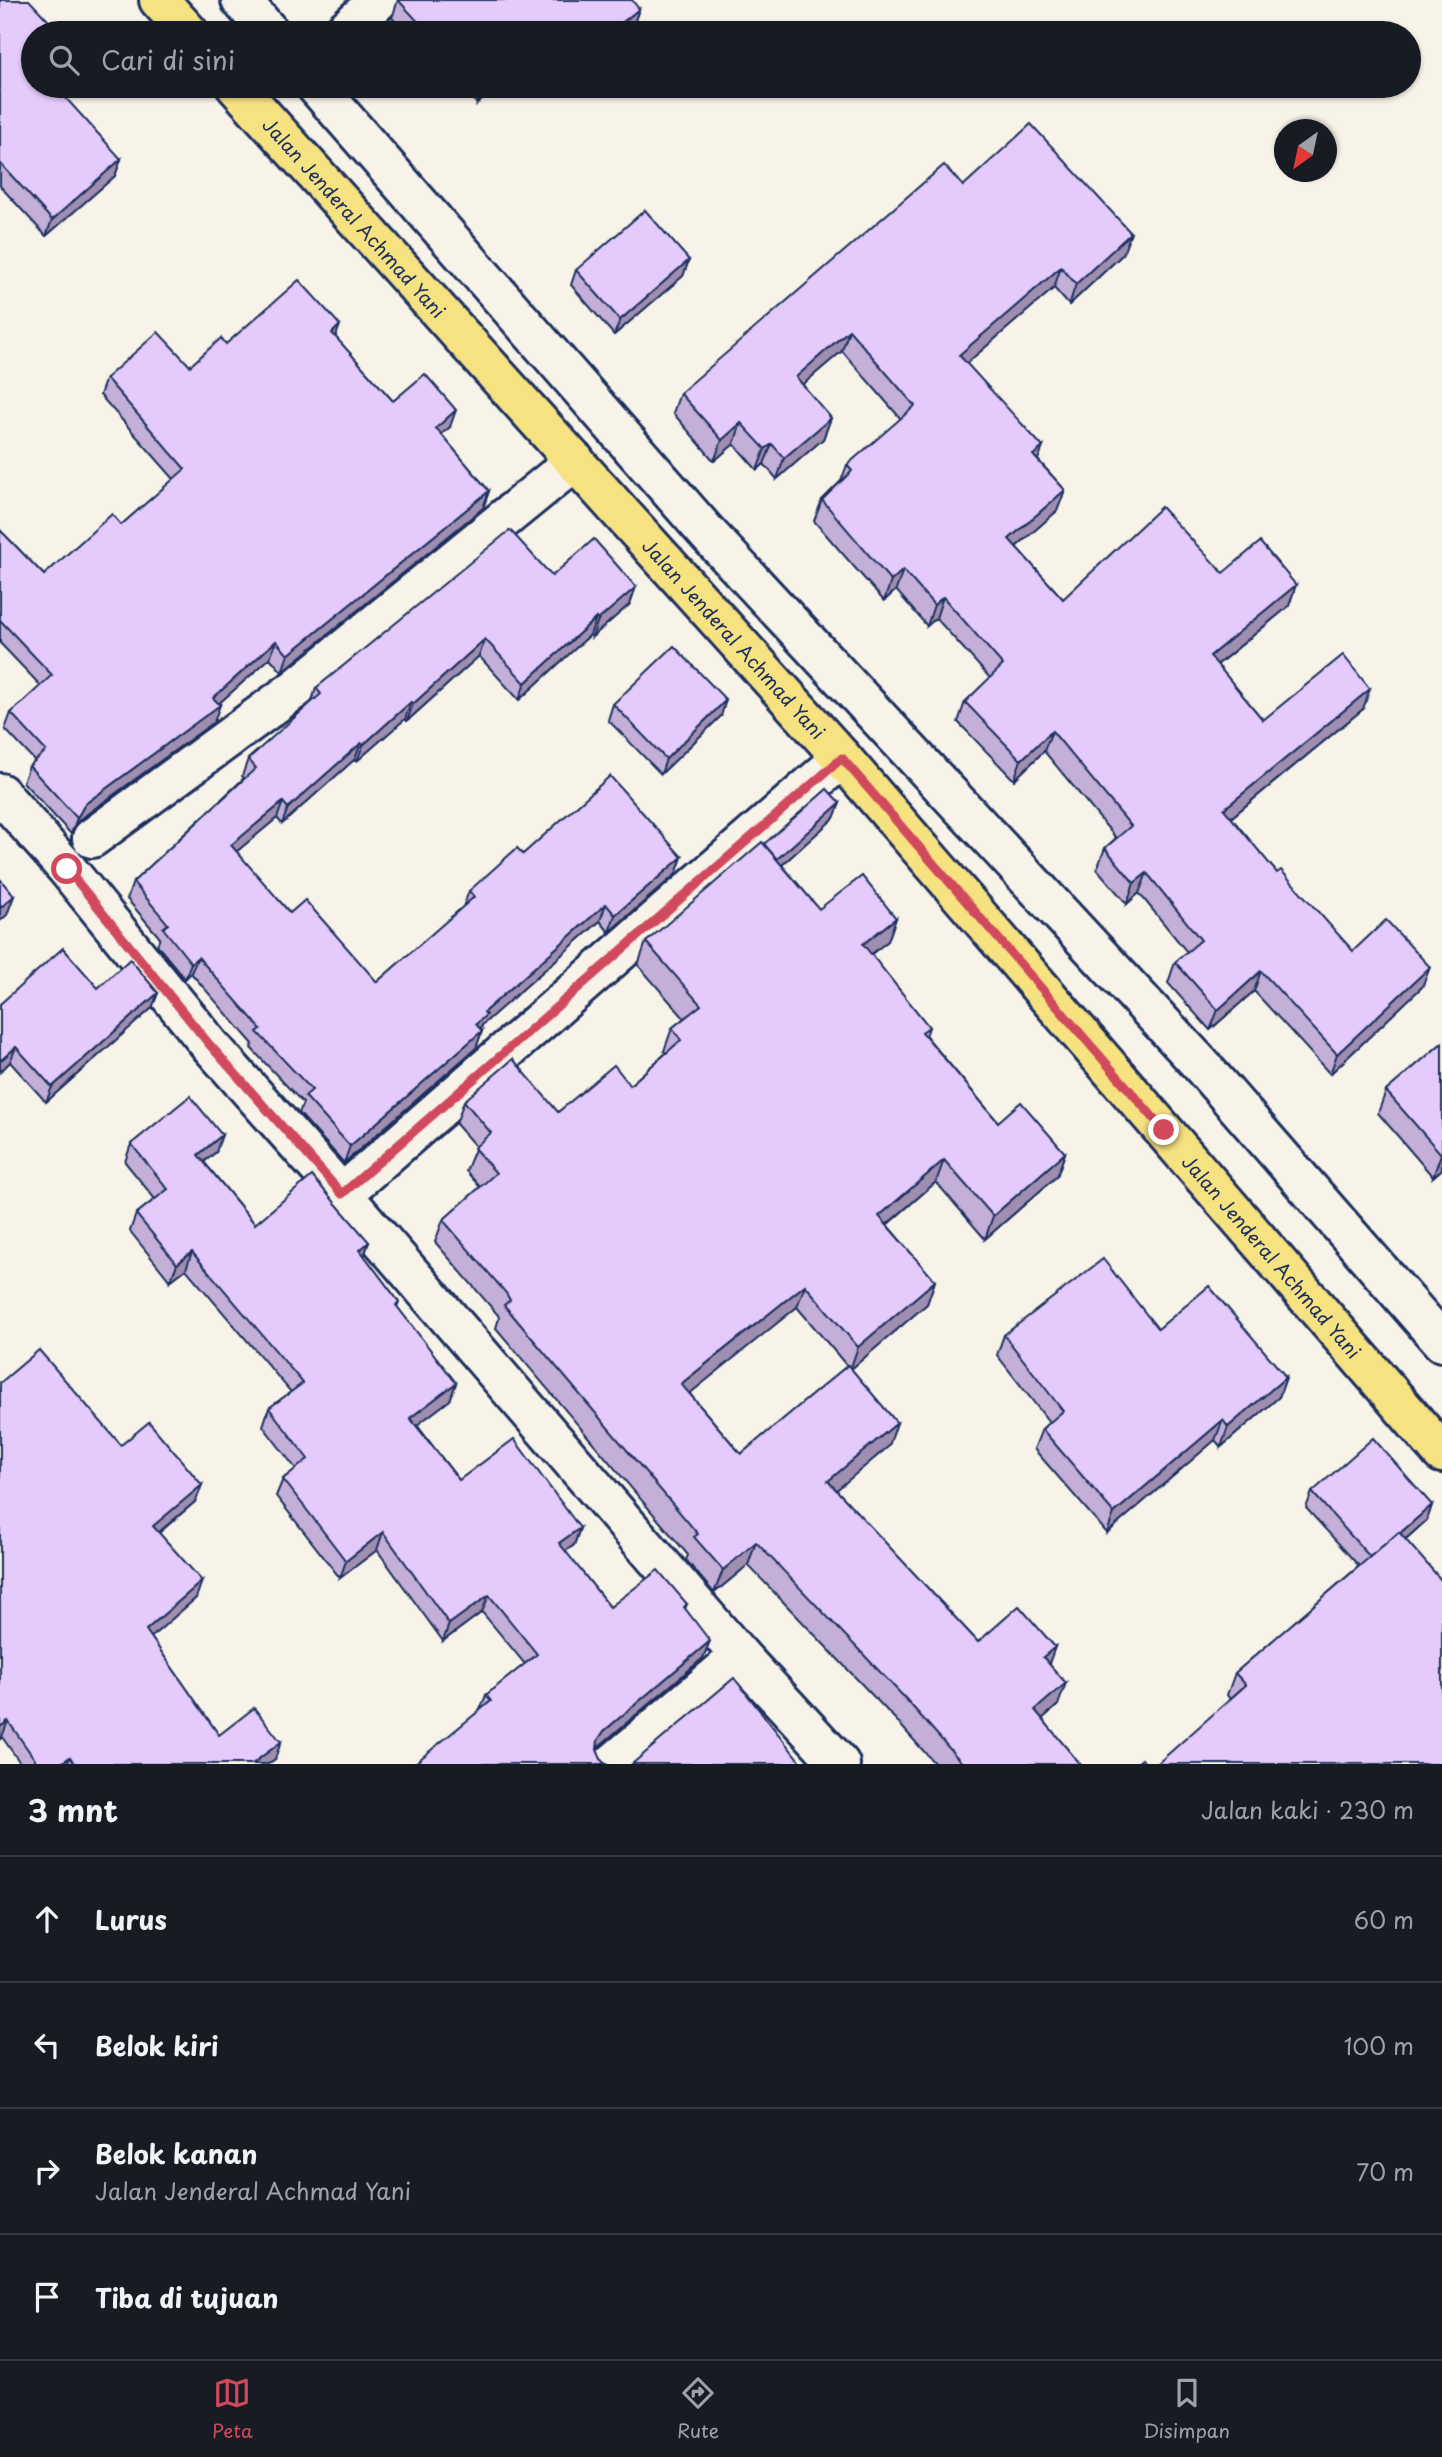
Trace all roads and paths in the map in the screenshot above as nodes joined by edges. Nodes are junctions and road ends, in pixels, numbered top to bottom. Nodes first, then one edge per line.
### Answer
1 (159, 0) edge
2 (241, 0) edge
3 (379, 0) edge
4 (178, 21) edge
5 (259, 21) edge
6 (355, 21) edge
7 (247, 98) edge
8 (326, 98) edge
9 (575, 461) junction
10 (842, 758) junction
11 (0, 793) edge
12 (92, 838) dead end
13 (342, 1194) junction
14 (1442, 1342) edge
15 (1442, 1453) edge
16 (740, 1656) junction
17 (612, 1764) edge
18 (840, 1764) edge

1 - 4 main road
2 - 5 street
3 - 6 street
7 - 9 main road, Jalan Jenderal Achmad Yani
8 - 14 street
9 - 10 main road, Jalan Jenderal Achmad Yani
9 - 12 street
10 - 13 street
10 - 15 main road, Jalan Jenderal Achmad Yani
11 - 13 street
13 - 16 street
16 - 17 street
16 - 18 street

